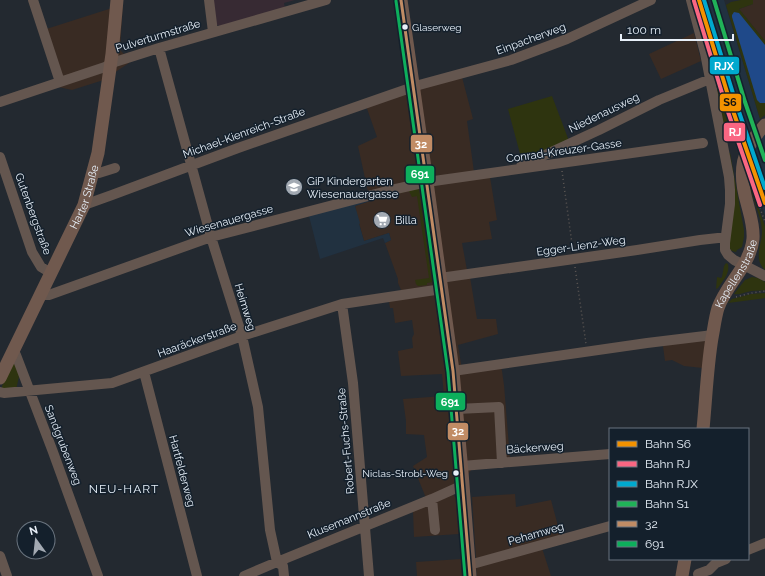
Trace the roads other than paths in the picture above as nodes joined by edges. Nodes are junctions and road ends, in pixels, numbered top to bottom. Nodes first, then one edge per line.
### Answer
1 (33, 0) edge
2 (117, 0) edge
3 (209, 0) edge
4 (326, 0) edge
5 (401, 0) edge
6 (651, 0) edge
7 (691, 0) edge
8 (213, 32) junction
9 (159, 48) junction
10 (110, 64) junction
11 (710, 79) junction
12 (60, 82) junction
13 (413, 87) junction
14 (0, 102) edge
15 (765, 125) edge
16 (703, 143) dead end
17 (0, 157) edge
18 (191, 165) junction
19 (115, 168) dead end
20 (509, 171) junction
21 (93, 172) junction
22 (427, 182) junction
23 (84, 204) junction
24 (210, 236) junction
25 (725, 238) junction
26 (744, 265) junction
27 (51, 273) junction
28 (765, 276) edge
29 (441, 283) junction
30 (41, 294) junction
31 (342, 304) junction
32 (713, 334) junction
33 (242, 336) junction
34 (13, 350) junction
35 (453, 371) junction
36 (144, 372) junction
37 (0, 378) edge
38 (29, 391) junction
39 (0, 392) edge
40 (457, 409) junction
41 (703, 428) edge
42 (609, 454) edge
43 (502, 463) junction
44 (462, 466) junction
45 (463, 485) junction
46 (432, 500) junction
47 (366, 526) junction
48 (609, 526) edge
49 (435, 530) dead end
50 (765, 543) edge
51 (749, 550) edge
52 (0, 556) edge
53 (685, 560) edge
54 (724, 560) edge
55 (277, 562) junction
56 (470, 571) edge
57 (698, 574) dead end
58 (7, 576) edge
59 (98, 576) edge
60 (197, 576) edge
61 (244, 576) edge
62 (284, 576) edge
63 (369, 576) edge
64 (682, 576) edge

1 - 12 street
2 - 10 main road, Harter Straße
3 - 8 street
4 - 8 street, Pulverturmstraße
5 - 13 main road
6 - 13 street, Einpacherweg
7 - 11 street
8 - 9 street, Pulverturmstraße
9 - 10 street, Pulverturmstraße
9 - 18 street, Heimweg
10 - 12 street, Pulverturmstraße
10 - 21 main road, Harter Straße
11 - 20 street, Niedenausweg
11 - 25 street
12 - 14 street, Pulverturmstraße
13 - 18 street, Michael-Kienreich-Straße
13 - 22 main road
15 - 26 main road, Kapellenstraße
16 - 20 street, Conrad-Kreuzer-Gasse
17 - 27 street, Gutenbergstraße
18 - 23 street, Michael-Kienreich-Straße
18 - 24 street, Heimweg
19 - 21 street
20 - 22 street, Conrad-Kreuzer-Gasse
21 - 23 main road, Harter Straße
22 - 24 street, Wiesenauergasse
22 - 29 main road
23 - 27 main road, Harter Straße
24 - 30 street, Wiesenauergasse
24 - 33 street, Heimweg
25 - 26 street
25 - 29 street, Egger-Lienz-Weg
26 - 28 street
26 - 32 main road, Kapellenstraße
27 - 30 main road, Harter Straße
29 - 31 street, Haaräckerstraße
29 - 35 main road
30 - 34 main road, Harter Straße
31 - 33 street, Haaräckerstraße
31 - 47 street, Robert-Fuchs-Straße
32 - 35 street
32 - 41 main road, Kapellenstraße
33 - 36 street, Haaräckerstraße
33 - 55 street, Heimweg
34 - 37 main road, Harter Straße
34 - 38 street
35 - 40 main road
36 - 38 street, Haaräckerstraße
36 - 60 street, Hartfelderweg
38 - 39 street, Haaräckerstraße
38 - 59 street, Sandgrubenweg
40 - 43 street
40 - 44 main road
42 - 43 street, Bäckerweg
43 - 44 street, Bäckerweg
44 - 45 main road
45 - 46 street, Klusemannstraße
45 - 56 main road
46 - 47 street, Klusemannstraße
46 - 49 street
47 - 55 street, Klusemannstraße
47 - 63 street, Robert-Fuchs-Straße
48 - 56 street, Pehamweg
50 - 51 street
52 - 58 street
53 - 64 main road
54 - 57 street
55 - 61 street, Klusemannstraße
55 - 62 street, Heimweg

